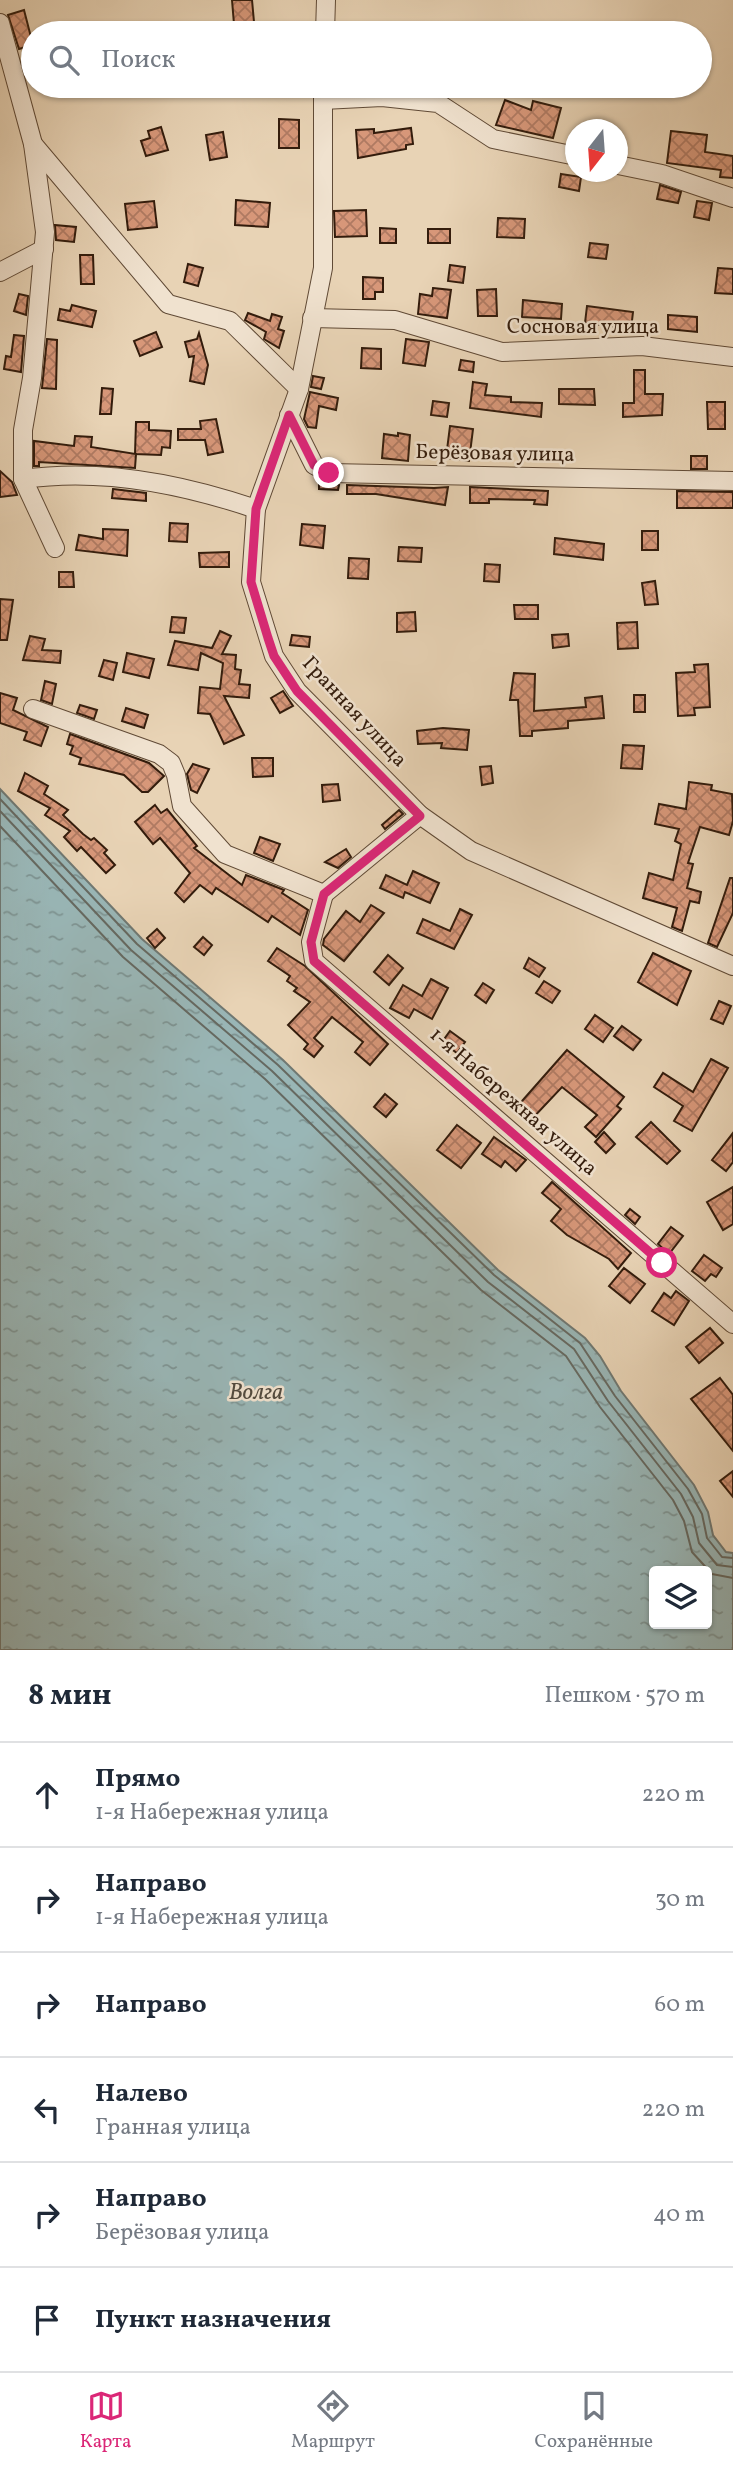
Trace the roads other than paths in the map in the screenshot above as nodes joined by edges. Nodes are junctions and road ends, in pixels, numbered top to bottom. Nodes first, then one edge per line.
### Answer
1 (326, 0) edge
2 (325, 21) edge
3 (0, 23) edge
4 (323, 98) edge
5 (392, 98) edge
6 (33, 144) junction
7 (565, 154) edge
8 (628, 167) edge
9 (733, 198) edge
10 (44, 249) junction
11 (0, 272) edge
12 (312, 318) junction
13 (733, 357) edge
14 (299, 389) junction
15 (289, 415) junction
16 (23, 479) junction
17 (733, 481) edge
18 (256, 509) junction
19 (55, 548) dead end
20 (33, 709) dead end
21 (420, 816) junction
22 (324, 894) junction
23 (733, 966) edge
24 (733, 1324) edge

1 - 2 street
3 - 6 street
4 - 12 street, Гранная улица
5 - 7 street
6 - 10 street
6 - 14 street
8 - 9 street
10 - 11 street
10 - 16 street
12 - 13 street, Сосновая улица
12 - 14 street, Гранная улица
14 - 15 street, Гранная улица
15 - 17 street, Берёзовая улица
15 - 18 street, Гранная улица
16 - 18 street
16 - 19 street
18 - 21 street, Гранная улица
20 - 22 street
21 - 22 street
21 - 23 street, Гранная улица
22 - 24 street, 1-я Набережная улица

